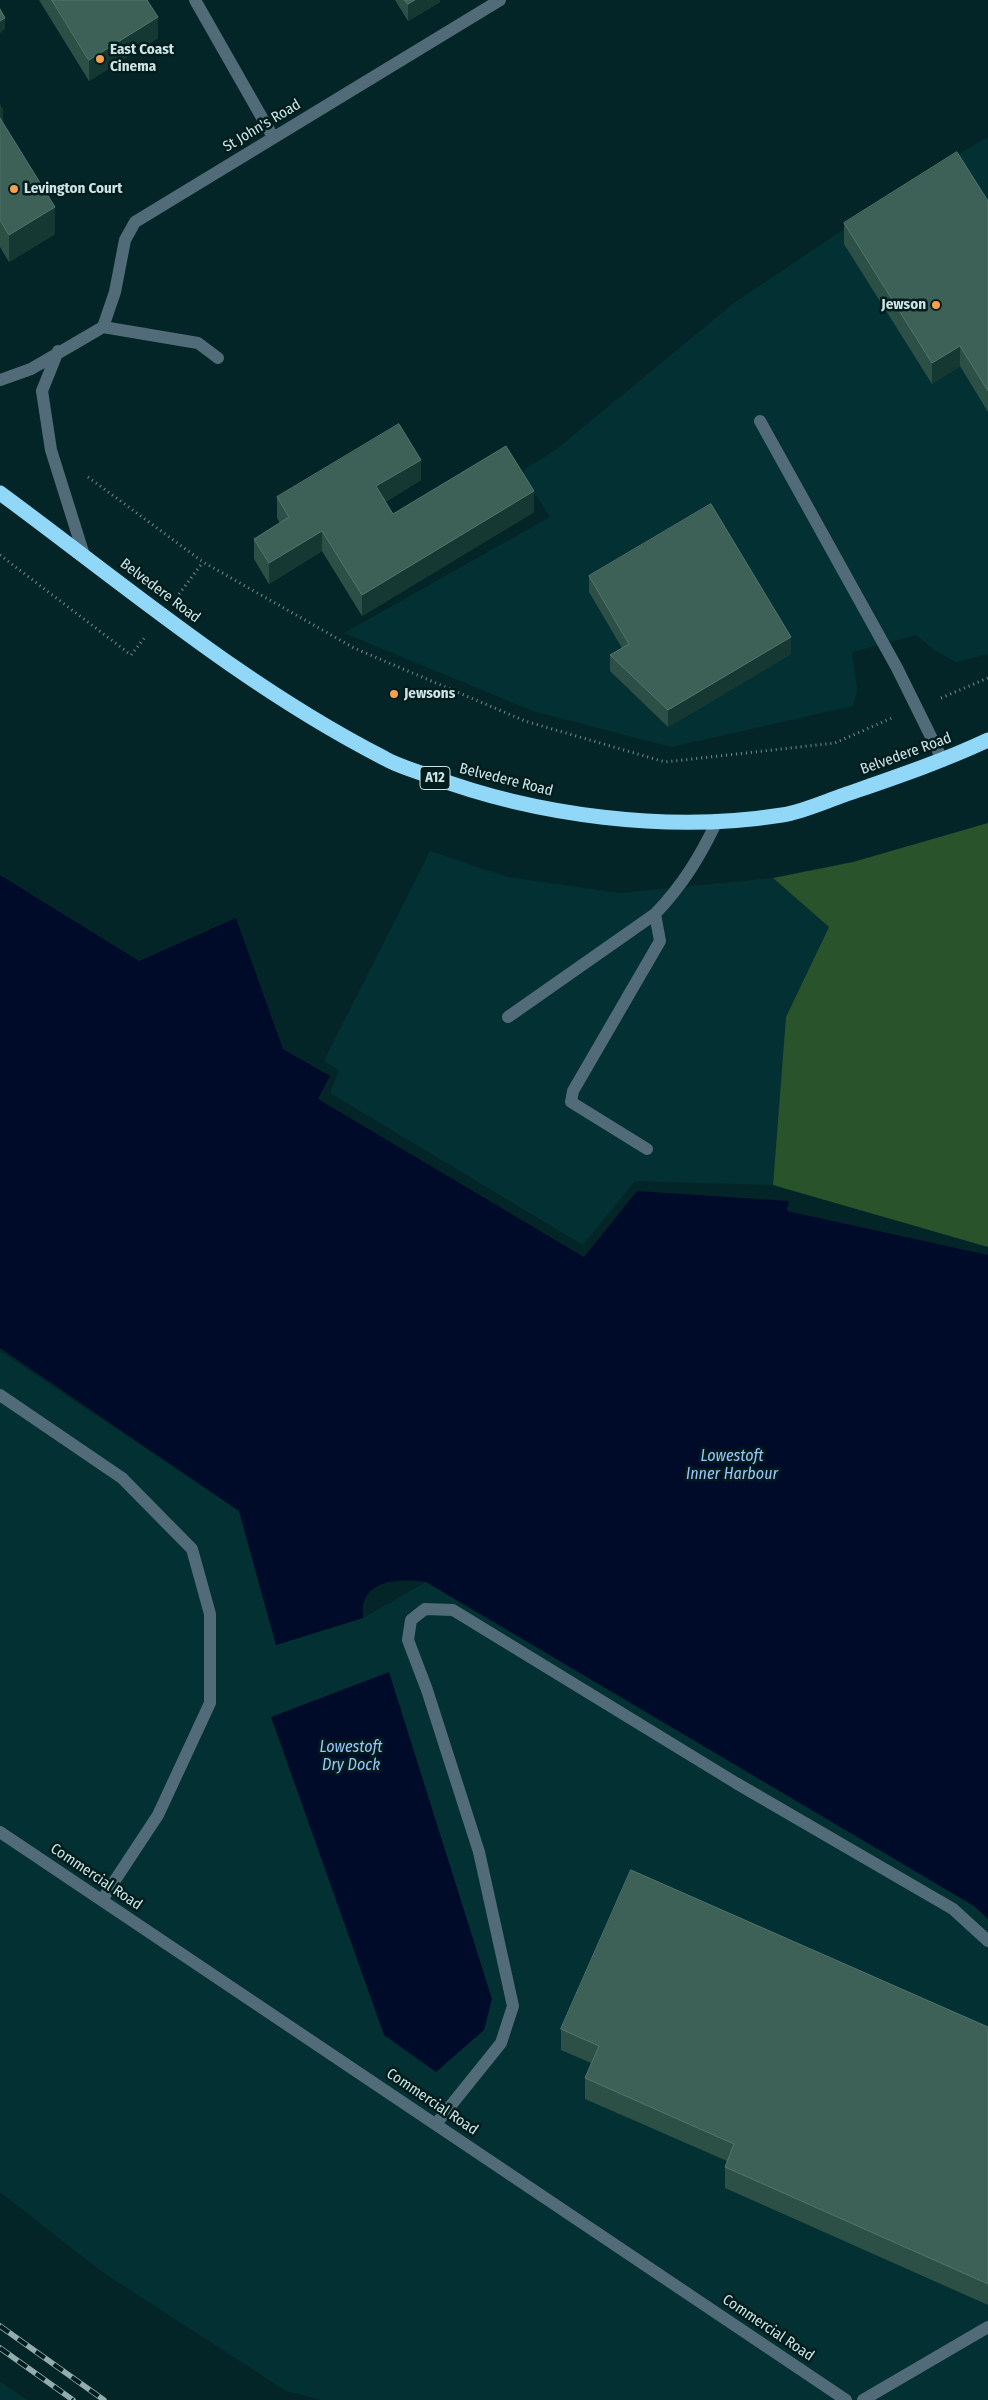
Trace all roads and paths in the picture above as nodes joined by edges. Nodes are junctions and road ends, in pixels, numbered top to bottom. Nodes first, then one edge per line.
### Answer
1 (195, 0) edge
2 (500, 0) edge
3 (273, 138) junction
4 (103, 327) junction
5 (58, 351) junction
6 (218, 358) dead end
7 (0, 380) edge
8 (760, 421) dead end
9 (51, 450) junction
10 (0, 493) edge
11 (84, 555) junction
12 (988, 678) edge
13 (917, 708) junction
14 (988, 740) edge
15 (943, 761) junction
16 (717, 822) junction
17 (655, 914) junction
18 (508, 1017) dead end
19 (648, 1149) dead end
20 (0, 1394) edge
21 (0, 1832) edge
22 (102, 1900) junction
23 (988, 1941) edge
24 (436, 2124) junction
25 (988, 2327) edge
26 (846, 2400) edge
27 (863, 2400) edge

1 - 3 street
2 - 3 street, St John's Road
3 - 4 street, St John's Road
4 - 5 street
4 - 6 street
5 - 7 street
5 - 9 street
8 - 13 street
9 - 11 street
9 - 13 path
10 - 11 highway, Belvedere Road / A12
11 - 16 highway, Belvedere Road / A12
12 - 13 path
13 - 15 street
14 - 15 highway, Belvedere Road / A12
15 - 16 highway, Belvedere Road / A12
16 - 17 street
17 - 18 street
17 - 19 street
20 - 22 street
21 - 22 street, Commercial Road
22 - 24 street, Commercial Road
23 - 24 street
24 - 26 street, Commercial Road
25 - 27 street

